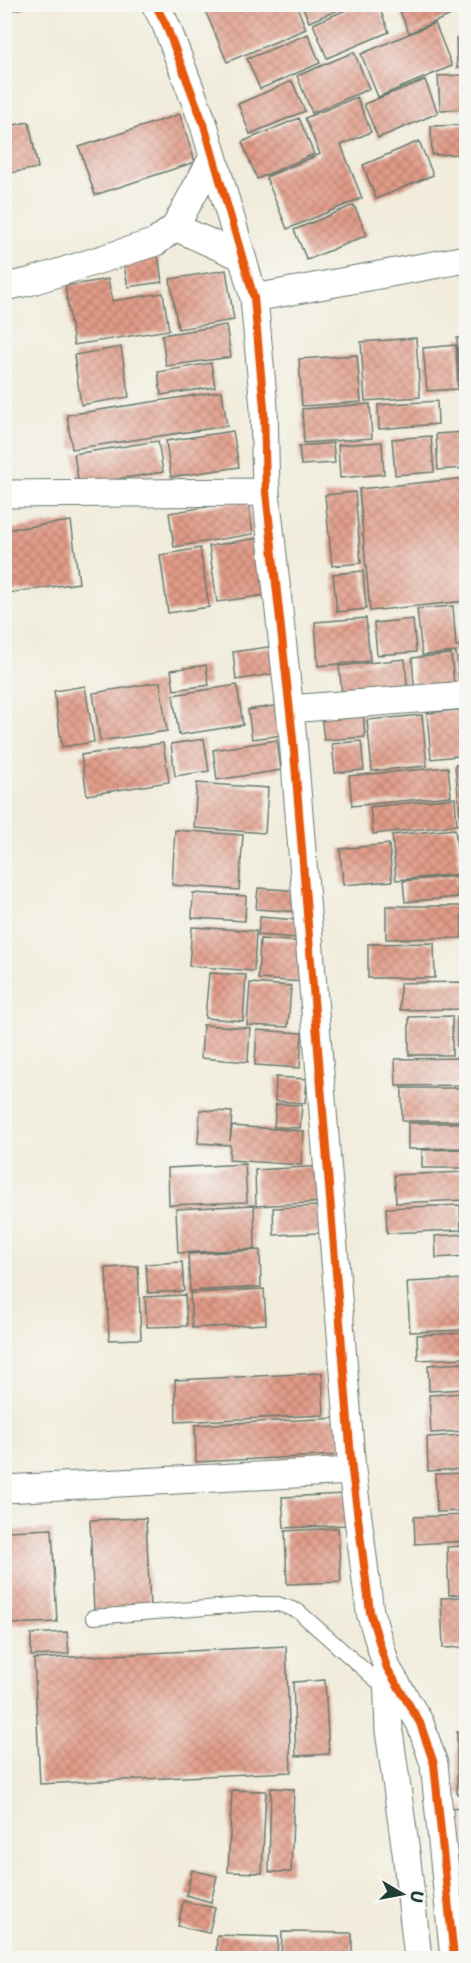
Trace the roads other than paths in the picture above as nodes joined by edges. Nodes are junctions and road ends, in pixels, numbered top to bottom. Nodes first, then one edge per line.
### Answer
1 (155, 4) edge
2 (213, 156) junction
3 (175, 227) junction
4 (242, 257) junction
5 (466, 259) edge
6 (4, 287) edge
7 (254, 298) junction
8 (266, 492) junction
9 (4, 494) edge
10 (466, 695) edge
11 (290, 709) junction
12 (352, 1471) junction
13 (4, 1490) edge
14 (93, 1617) dead end
15 (388, 1680) junction
16 (418, 1959) edge
17 (453, 1959) edge

1 - 2 street
2 - 3 street
2 - 4 street
3 - 4 street
3 - 6 street
4 - 7 street
5 - 7 street
7 - 8 street
8 - 9 street
8 - 11 street
10 - 11 street
11 - 12 street
12 - 13 street
12 - 15 street
14 - 15 lane
15 - 16 street
15 - 17 street

